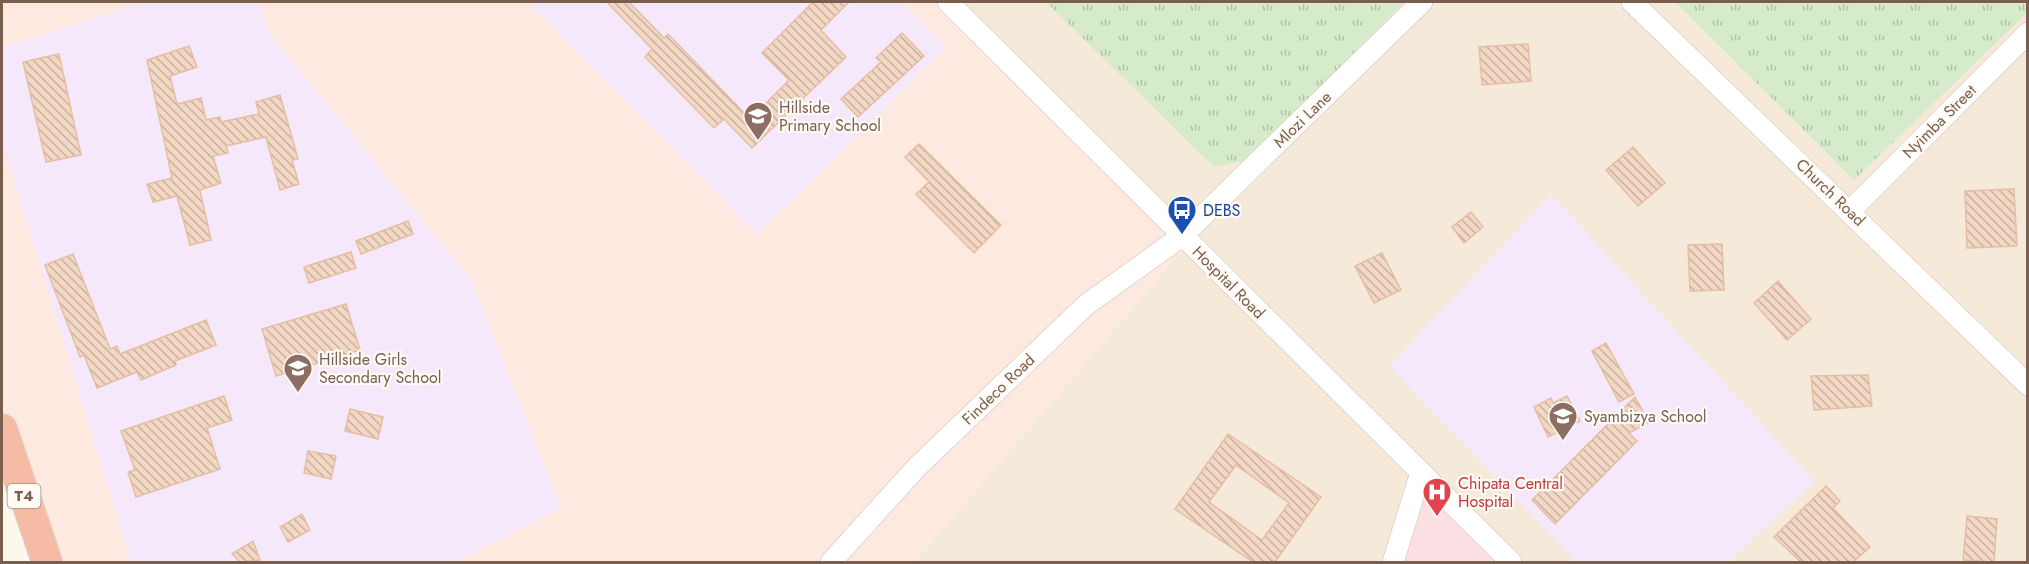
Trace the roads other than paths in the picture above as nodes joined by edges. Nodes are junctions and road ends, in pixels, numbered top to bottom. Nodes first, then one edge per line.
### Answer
1 (948, 2) edge
2 (1422, 2) edge
3 (1632, 2) edge
4 (2028, 33) edge
5 (1851, 211) junction
6 (1182, 236) junction
7 (2028, 385) edge
8 (2, 429) edge
9 (1421, 472) junction
10 (48, 562) edge
11 (831, 562) edge
12 (1393, 562) edge
13 (1511, 562) edge

1 - 6 street, Hospital Road
2 - 6 street, Mlozi Lane
3 - 5 street, Church Road
4 - 5 street, Nyimba Street
5 - 7 street, Church Road
6 - 9 street, Hospital Road
6 - 11 street, Findeco Road
8 - 10 highway, T4
9 - 12 street
9 - 13 street, Hospital Road

